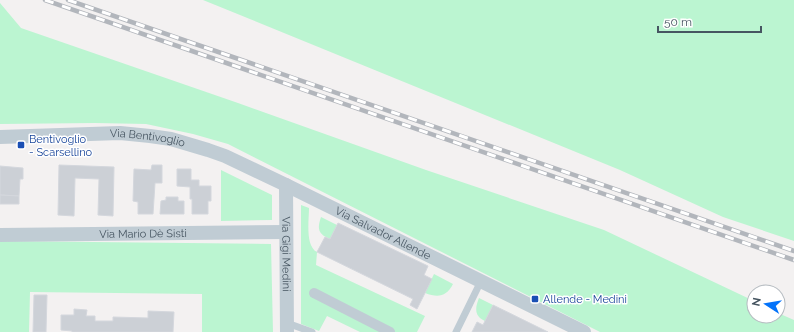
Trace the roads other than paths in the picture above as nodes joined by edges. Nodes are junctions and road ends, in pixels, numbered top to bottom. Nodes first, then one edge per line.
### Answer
1 (0, 137) edge
2 (286, 185) junction
3 (286, 232) junction
4 (0, 235) edge
5 (481, 281) junction
6 (314, 293) dead end
7 (287, 327) edge
8 (312, 332) edge
9 (390, 332) edge
10 (456, 332) edge
11 (584, 332) edge

1 - 2 street, Via Bentivoglio
2 - 3 street, Via Gigi Medini
2 - 5 street, Via Salvador Allende
3 - 4 street, Via Mario Dè Sisti
3 - 7 street, Via Gigi Medini
5 - 10 lane
5 - 11 street, Via Salvador Allende
6 - 9 street
7 - 8 lane, Via Gigi Medini

